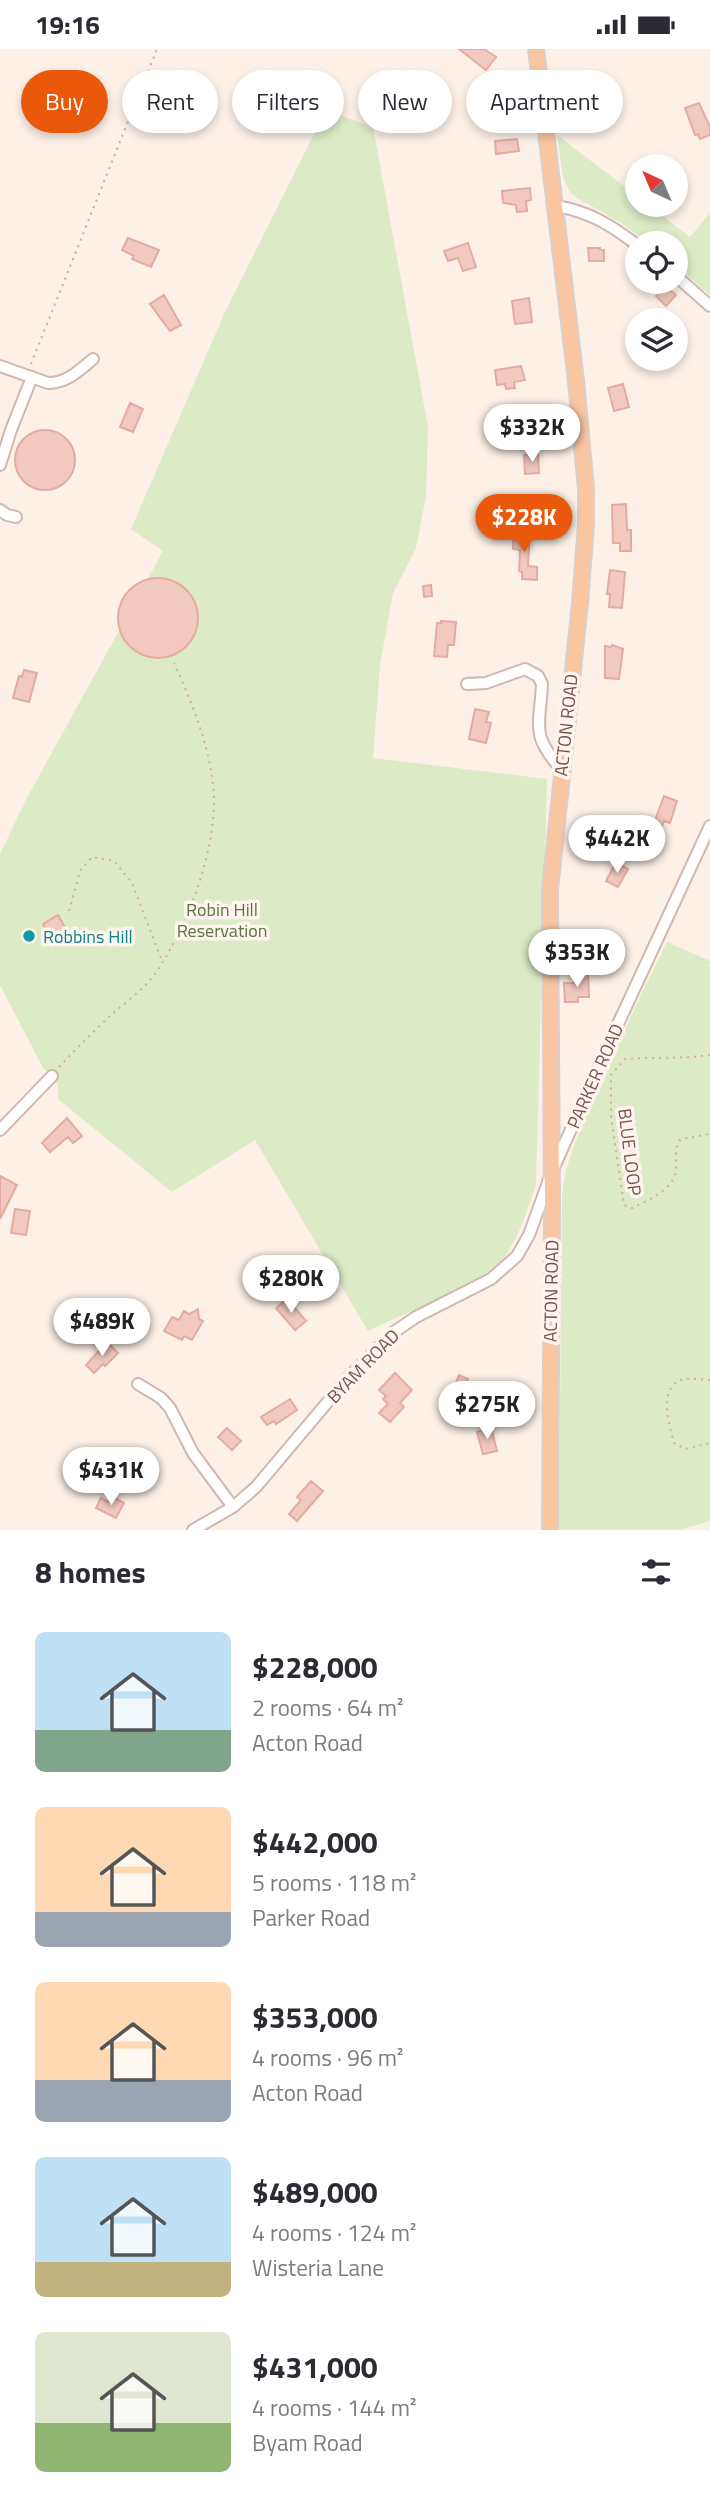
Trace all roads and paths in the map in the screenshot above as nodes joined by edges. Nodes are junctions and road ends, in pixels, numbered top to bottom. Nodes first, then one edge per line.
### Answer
1 (157, 49) edge
2 (536, 49) edge
3 (556, 206) junction
4 (625, 235) edge
5 (688, 287) edge
6 (710, 306) edge
7 (93, 359) dead end
8 (0, 366) edge
9 (29, 375) junction
10 (0, 465) edge
11 (0, 510) edge
12 (16, 517) dead end
13 (174, 663) dead end
14 (467, 684) dead end
15 (561, 769) junction
16 (710, 826) edge
17 (69, 911) dead end
18 (162, 962) junction
19 (710, 1055) edge
20 (52, 1076) joint
21 (0, 1130) edge
22 (710, 1132) edge
23 (551, 1174) junction
24 (710, 1380) edge
25 (138, 1384) dead end
26 (710, 1443) edge
27 (233, 1507) junction
28 (193, 1530) edge
29 (550, 1530) edge

1 - 9 path
2 - 3 main road, ACTON ROAD
3 - 4 street
3 - 15 main road, ACTON ROAD
5 - 6 street
7 - 9 street
8 - 9 street
9 - 10 street
11 - 12 street
13 - 18 path
14 - 15 street
15 - 23 main road, ACTON ROAD
16 - 23 street, PARKER ROAD
17 - 18 path
18 - 20 path
19 - 22 path, BLUE LOOP
20 - 21 street
23 - 27 street, BYAM ROAD
23 - 29 main road, ACTON ROAD
24 - 26 path
25 - 27 street
27 - 28 street, BYAM ROAD

